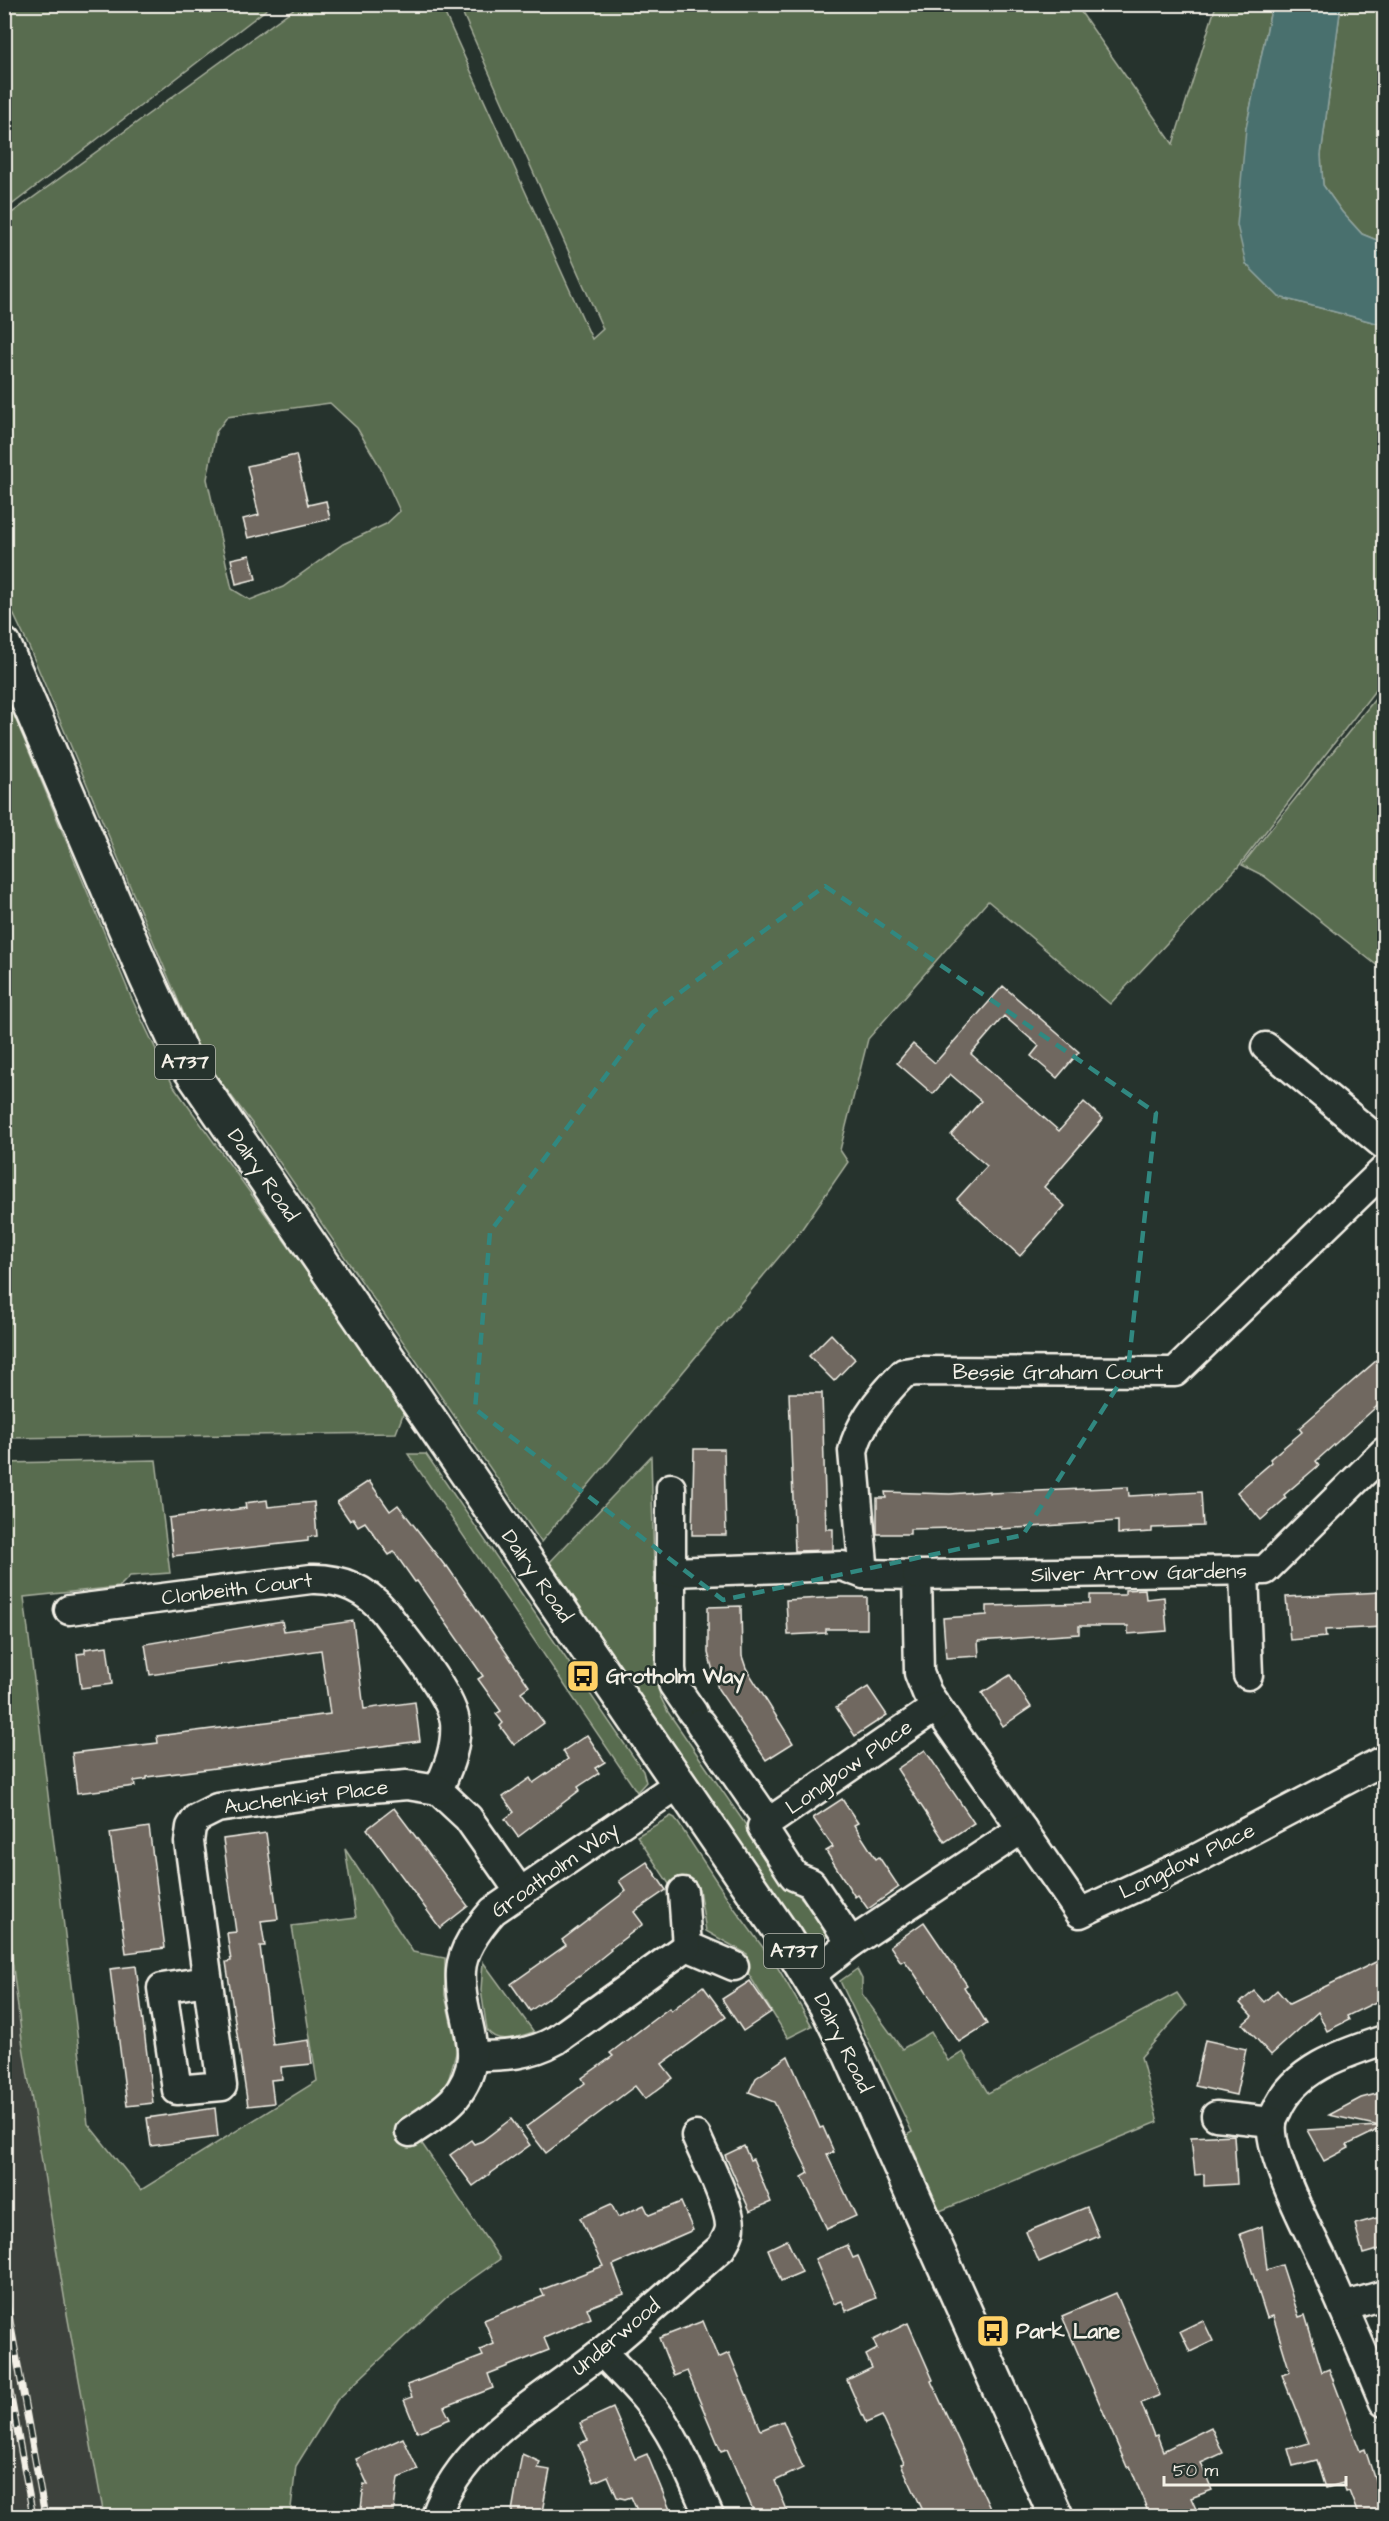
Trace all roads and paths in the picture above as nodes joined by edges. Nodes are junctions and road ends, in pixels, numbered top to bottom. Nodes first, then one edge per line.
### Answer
1 (4, 645) edge
2 (1266, 1047) dead end
3 (1384, 1145) edge
4 (1384, 1170) edge
5 (1384, 1452) edge
6 (671, 1488) dead end
7 (671, 1572) junction
8 (1244, 1572) junction
9 (864, 1574) junction
10 (916, 1575) junction
11 (69, 1610) dead end
12 (1248, 1675) dead end
13 (936, 1707) junction
14 (1384, 1760) edge
15 (680, 1783) junction
16 (438, 1790) junction
17 (766, 1825) junction
18 (1022, 1829) junction
19 (520, 1892) junction
20 (683, 1892) dead end
21 (851, 1943) junction
22 (687, 1946) junction
23 (734, 1966) dead end
24 (809, 1976) junction
25 (207, 1981) dead end
26 (1384, 2040) edge
27 (474, 2056) junction
28 (1216, 2116) dead end
29 (1272, 2122) junction
30 (410, 2132) dead end
31 (696, 2136) dead end
32 (1384, 2295) edge
33 (1344, 2307) junction
34 (602, 2352) junction
35 (1384, 2402) edge
36 (436, 2517) edge
37 (709, 2517) edge
38 (1056, 2517) edge

1 - 15 highway, Dalry Road / A737
2 - 3 street
4 - 9 street, Bessie Graham Court
5 - 8 street, Silver Arrow Gardens
6 - 7 street
7 - 9 street, Silver Arrow Gardens
7 - 17 street
8 - 10 street, Silver Arrow Gardens
8 - 12 street
9 - 10 street, Silver Arrow Gardens
10 - 13 street
11 - 16 street, Clonbeith Court
13 - 17 street, Longbow Place
13 - 18 street
14 - 18 street, Longdow Place
15 - 19 street, Groatholm Way
15 - 24 highway, Dalry Road / A737
16 - 19 street
16 - 25 street, Auchenkist Place
17 - 21 street
18 - 21 street
19 - 27 street, Groatholm Way
20 - 22 street
21 - 24 street
22 - 23 street
22 - 27 street
24 - 38 highway, Dalry Road / A737
26 - 29 street
27 - 30 street
28 - 29 street
29 - 33 street
31 - 34 street, Underwood
32 - 33 street
33 - 35 street
34 - 36 street, Underwood
34 - 37 street

